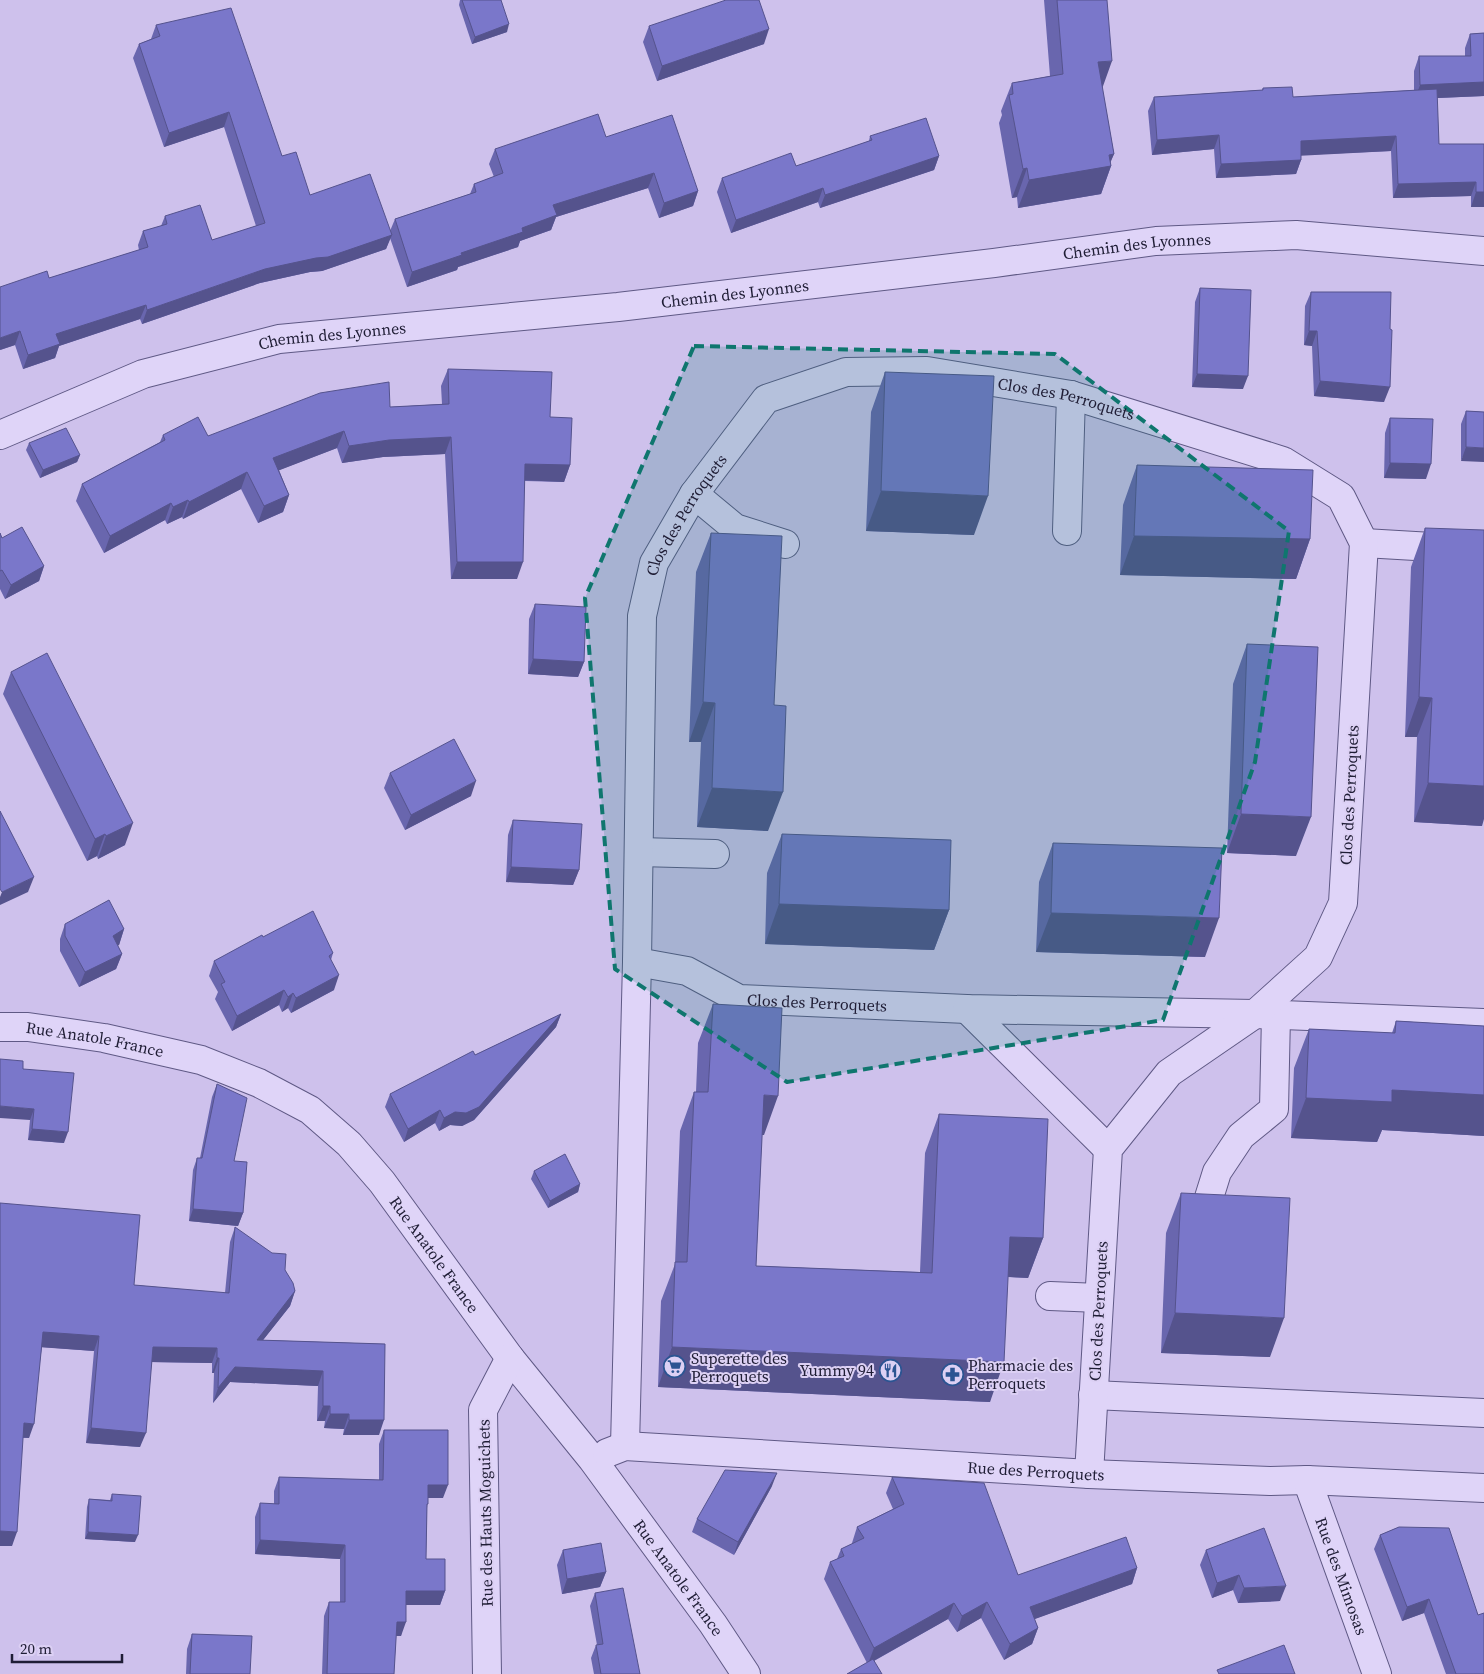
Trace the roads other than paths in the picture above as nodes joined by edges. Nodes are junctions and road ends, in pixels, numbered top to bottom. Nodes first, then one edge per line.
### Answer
1 (1484, 251) edge
2 (1071, 395) junction
3 (0, 435) edge
4 (694, 494) junction
5 (1068, 531) dead end
6 (1364, 543) junction
7 (785, 544) dead end
8 (1484, 550) edge
9 (639, 852) junction
10 (715, 854) dead end
11 (638, 962) junction
12 (0, 1009) edge
13 (967, 1009) junction
14 (1265, 1014) junction
15 (1484, 1024) edge
16 (0, 1027) edge
17 (28, 1027) junction
18 (1108, 1149) junction
19 (1207, 1204) edge
20 (1050, 1296) dead end
21 (1099, 1298) junction
22 (510, 1358) junction
23 (1093, 1396) junction
24 (1484, 1413) edge
25 (625, 1446) junction
26 (592, 1459) junction
27 (1089, 1474) junction
28 (1306, 1480) junction
29 (1484, 1488) edge
30 (487, 1674) edge
31 (746, 1674) edge
32 (1377, 1674) edge

1 - 3 street, Chemin des Lyonnes
2 - 4 street, Clos des Perroquets
2 - 5 street
2 - 6 street, Clos des Perroquets
4 - 7 street
4 - 9 street, Clos des Perroquets
6 - 8 street
6 - 14 street, Clos des Perroquets
9 - 10 street
9 - 11 street, Clos des Perroquets
11 - 13 street, Clos des Perroquets
11 - 25 street
12 - 17 street, Rue Anatole France
13 - 14 street, Clos des Perroquets
13 - 18 street
14 - 15 street, Clos des Perroquets
14 - 18 street, Clos des Perroquets
14 - 19 street
16 - 17 street
17 - 22 street, Rue Anatole France
18 - 21 street, Clos des Perroquets
20 - 21 street
21 - 23 street, Clos des Perroquets
22 - 26 street, Rue Anatole France
22 - 30 street, Rue des Hauts Moguichets
23 - 24 street
23 - 27 street, Clos des Perroquets
25 - 26 street, Rue des Perroquets
25 - 27 street, Rue des Perroquets
26 - 31 street, Rue Anatole France
27 - 28 street, Rue des Perroquets
28 - 29 street, Rue des Perroquets
28 - 32 street, Rue des Mimosas

